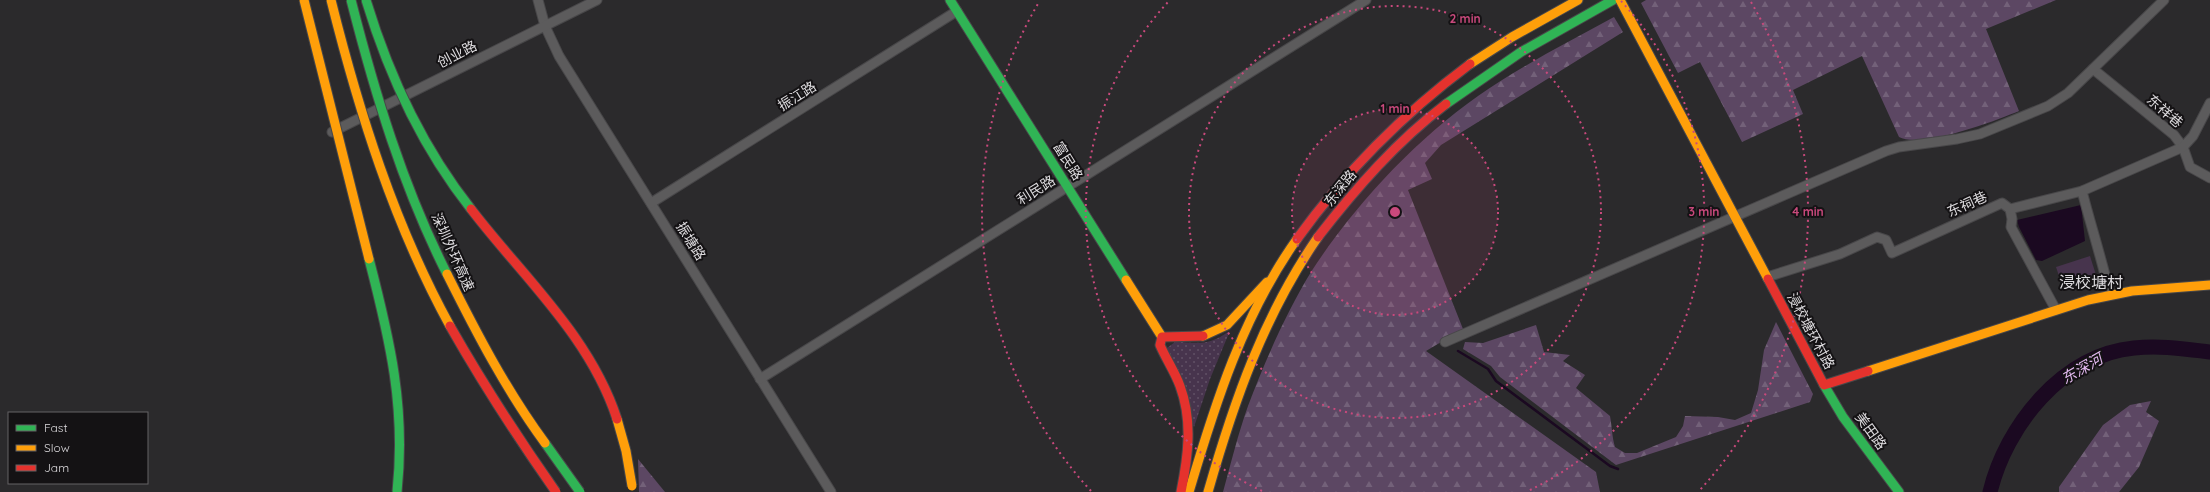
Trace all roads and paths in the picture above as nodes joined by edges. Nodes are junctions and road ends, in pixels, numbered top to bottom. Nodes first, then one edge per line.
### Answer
1 (304, 0) edge
2 (331, 0) edge
3 (351, 0) edge
4 (366, 0) edge
5 (538, 0) edge
6 (597, 0) edge
7 (950, 0) edge
8 (1366, 0) edge
9 (1578, 0) edge
10 (1613, 0) edge
11 (1620, 0) edge
12 (2164, 0) edge
13 (957, 11) junction
14 (546, 26) junction
15 (2093, 69) junction
16 (2210, 103) edge
17 (330, 133) dead end
18 (2182, 147) junction
19 (2210, 178) edge
20 (1067, 187) junction
21 (2082, 191) junction
22 (651, 203) junction
23 (2010, 209) junction
24 (1734, 216) junction
25 (1767, 277) junction
26 (1272, 279) junction
27 (2210, 285) edge
28 (2110, 295) junction
29 (2056, 310) junction
30 (1162, 337) junction
31 (1445, 342) dead end
32 (760, 379) junction
33 (1824, 385) junction
34 (632, 489) edge
35 (397, 492) edge
36 (556, 492) edge
37 (580, 492) edge
38 (830, 492) edge
39 (1181, 492) edge
40 (1189, 492) edge
41 (1208, 492) edge
42 (1899, 492) edge

1 - 35 main road, bridge
2 - 36 main road, bridge
3 - 37 main road, 深圳外环高速, bridge
4 - 34 main road, bridge
5 - 14 street, 振塘路
6 - 14 street, 创业路
7 - 13 main road, 富民路
8 - 20 street, 利民路
9 - 26 main road, 东深路
10 - 41 main road, 东深路
11 - 24 main road, 浸校塘环村路
12 - 15 street
13 - 20 main road, 富民路
13 - 22 street, 振江路
14 - 17 street, 创业路
14 - 22 street, 振塘路
15 - 18 street, 东祥巷
15 - 24 street
16 - 18 street, 东祠巷
18 - 19 street, 东祥巷
18 - 21 street, 东祠巷
20 - 30 main road, 富民路
20 - 32 street, 利民路
21 - 23 street, 东祠巷
21 - 28 street
22 - 32 street, 振塘路
23 - 25 street, 东祠巷
23 - 29 street
24 - 25 main road, 浸校塘环村路
24 - 31 street
25 - 33 main road, 浸校塘环村路
26 - 30 main road
26 - 40 main road, 东深路
27 - 28 main road, 浸校塘环村路
28 - 29 main road, 浸校塘环村路
29 - 33 main road, 浸校塘环村路
30 - 39 main road, 富民路
32 - 38 street, 振塘路
33 - 42 main road, 美田路

